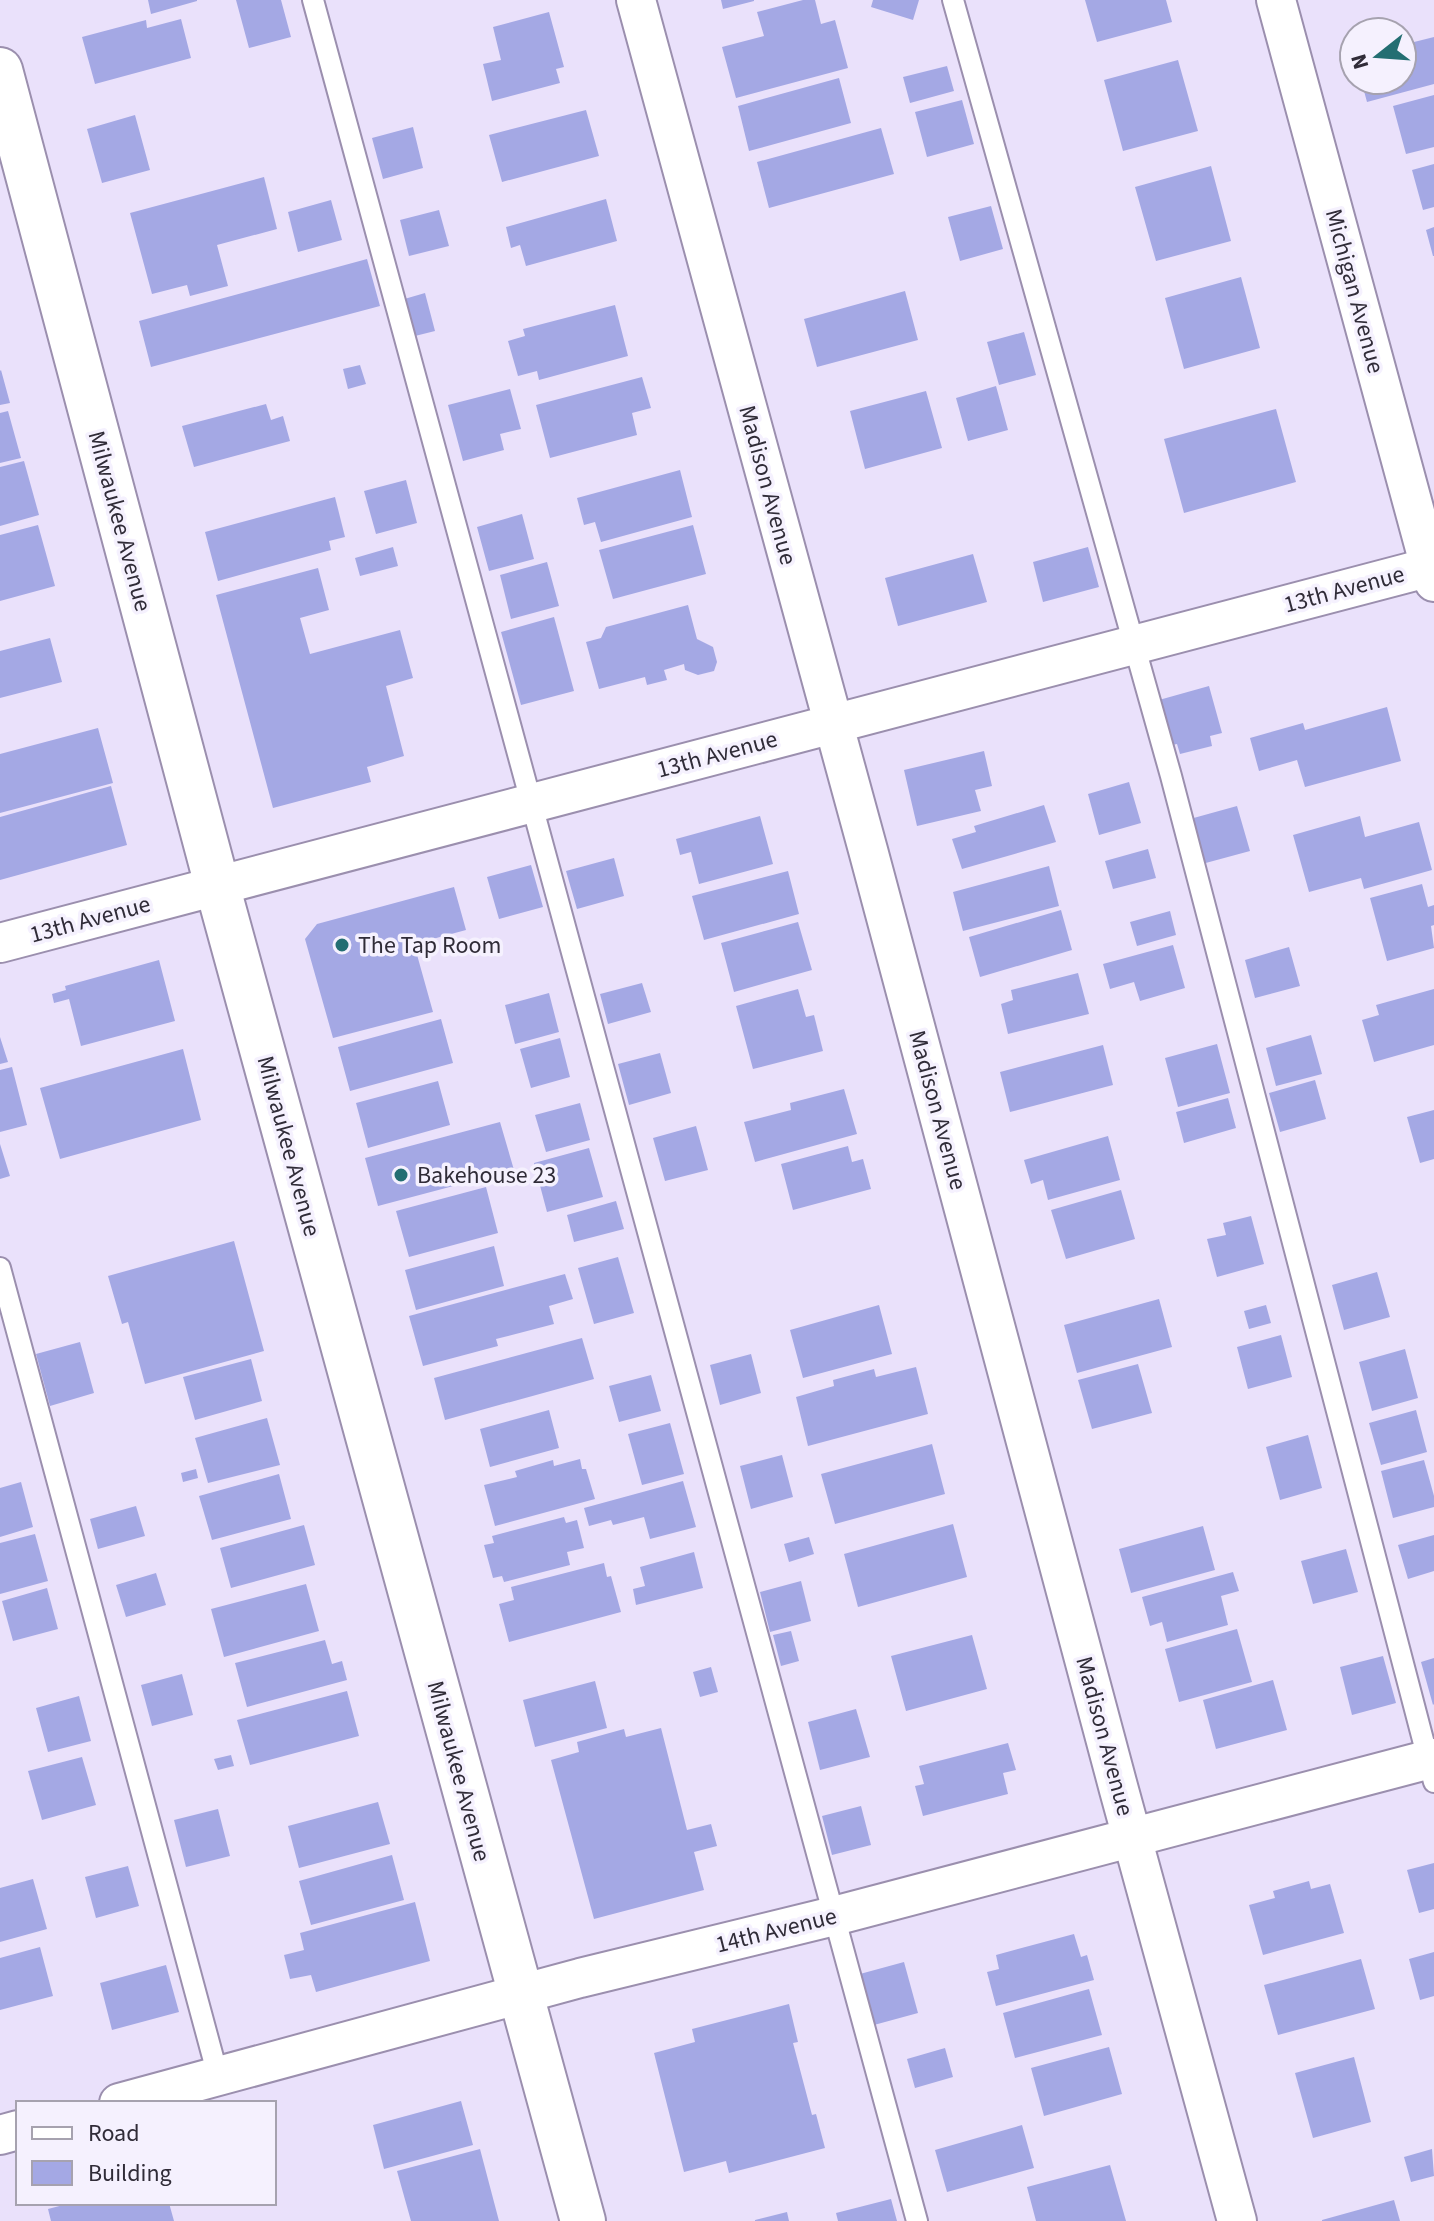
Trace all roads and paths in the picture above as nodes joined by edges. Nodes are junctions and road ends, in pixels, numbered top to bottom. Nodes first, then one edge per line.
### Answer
1 (313, 0) edge
2 (636, 0) edge
3 (953, 0) edge
4 (1276, 0) edge
5 (0, 70) edge
6 (1433, 571) edge
7 (1134, 644) junction
8 (833, 723) junction
9 (532, 802) junction
10 (217, 885) junction
11 (0, 943) edge
12 (0, 1268) edge
13 (1432, 1766) edge
14 (1132, 1838) junction
15 (834, 1916) junction
16 (520, 1995) junction
17 (218, 2076) junction
18 (126, 2101) edge
19 (583, 2221) edge
20 (917, 2221) edge
21 (1237, 2221) edge

1 - 9 lane
2 - 8 street, Madison Avenue
3 - 7 lane
4 - 6 street, Michigan Avenue
5 - 10 street, Milwaukee Avenue
6 - 7 street, 13th Avenue
7 - 8 street, 13th Avenue
7 - 13 lane
8 - 9 street, 13th Avenue
8 - 14 street, Madison Avenue
9 - 10 street, 13th Avenue
9 - 15 lane
10 - 11 street, 13th Avenue
10 - 16 street, Milwaukee Avenue
12 - 17 lane
13 - 14 street, 14th Avenue
14 - 15 street, 14th Avenue
14 - 21 street, Madison Avenue
15 - 16 street, 14th Avenue
15 - 20 lane
16 - 17 street, 14th Avenue
16 - 19 street, Milwaukee Avenue
17 - 18 street, 14th Avenue

